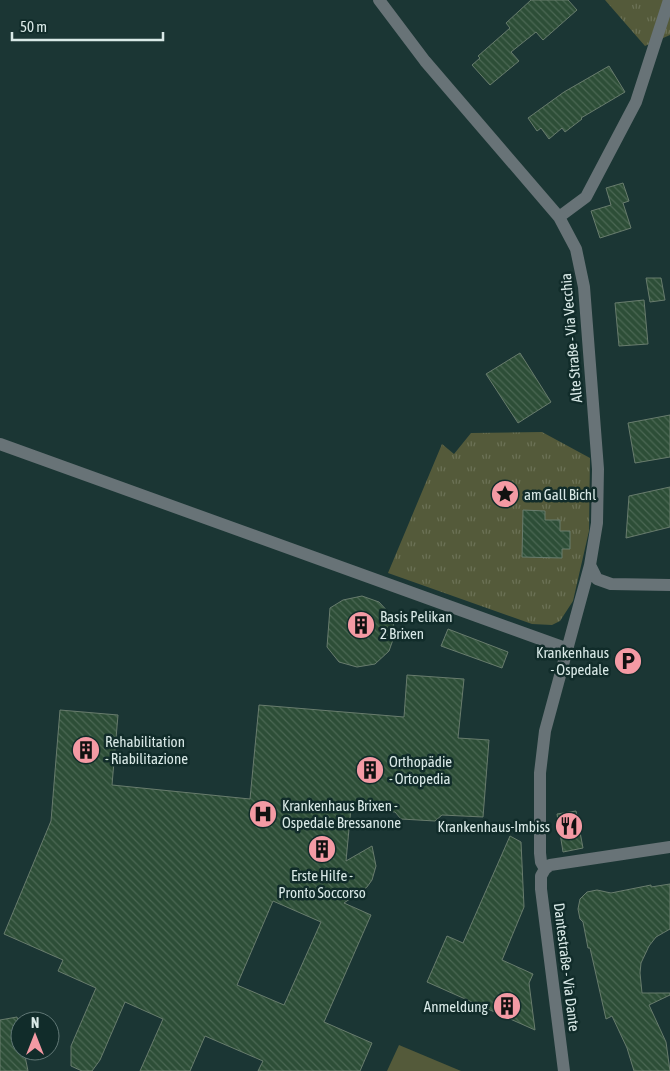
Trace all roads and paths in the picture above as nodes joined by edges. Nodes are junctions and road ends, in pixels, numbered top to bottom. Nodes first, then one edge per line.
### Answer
1 (379, 0) edge
2 (669, 0) edge
3 (559, 217) junction
4 (0, 444) edge
5 (590, 565) junction
6 (670, 585) edge
7 (568, 650) junction
8 (670, 847) edge
9 (545, 869) junction
10 (564, 1071) edge

1 - 3 street, Alte Straße - Via Vecchia
2 - 3 street
3 - 5 street, Alte Straße - Via Vecchia
4 - 7 street
5 - 6 street
5 - 7 street, Alte Straße - Via Vecchia
7 - 9 street, Alte Straße - Via Vecchia
8 - 9 street
9 - 10 street, Dantestraße - Via Dante

